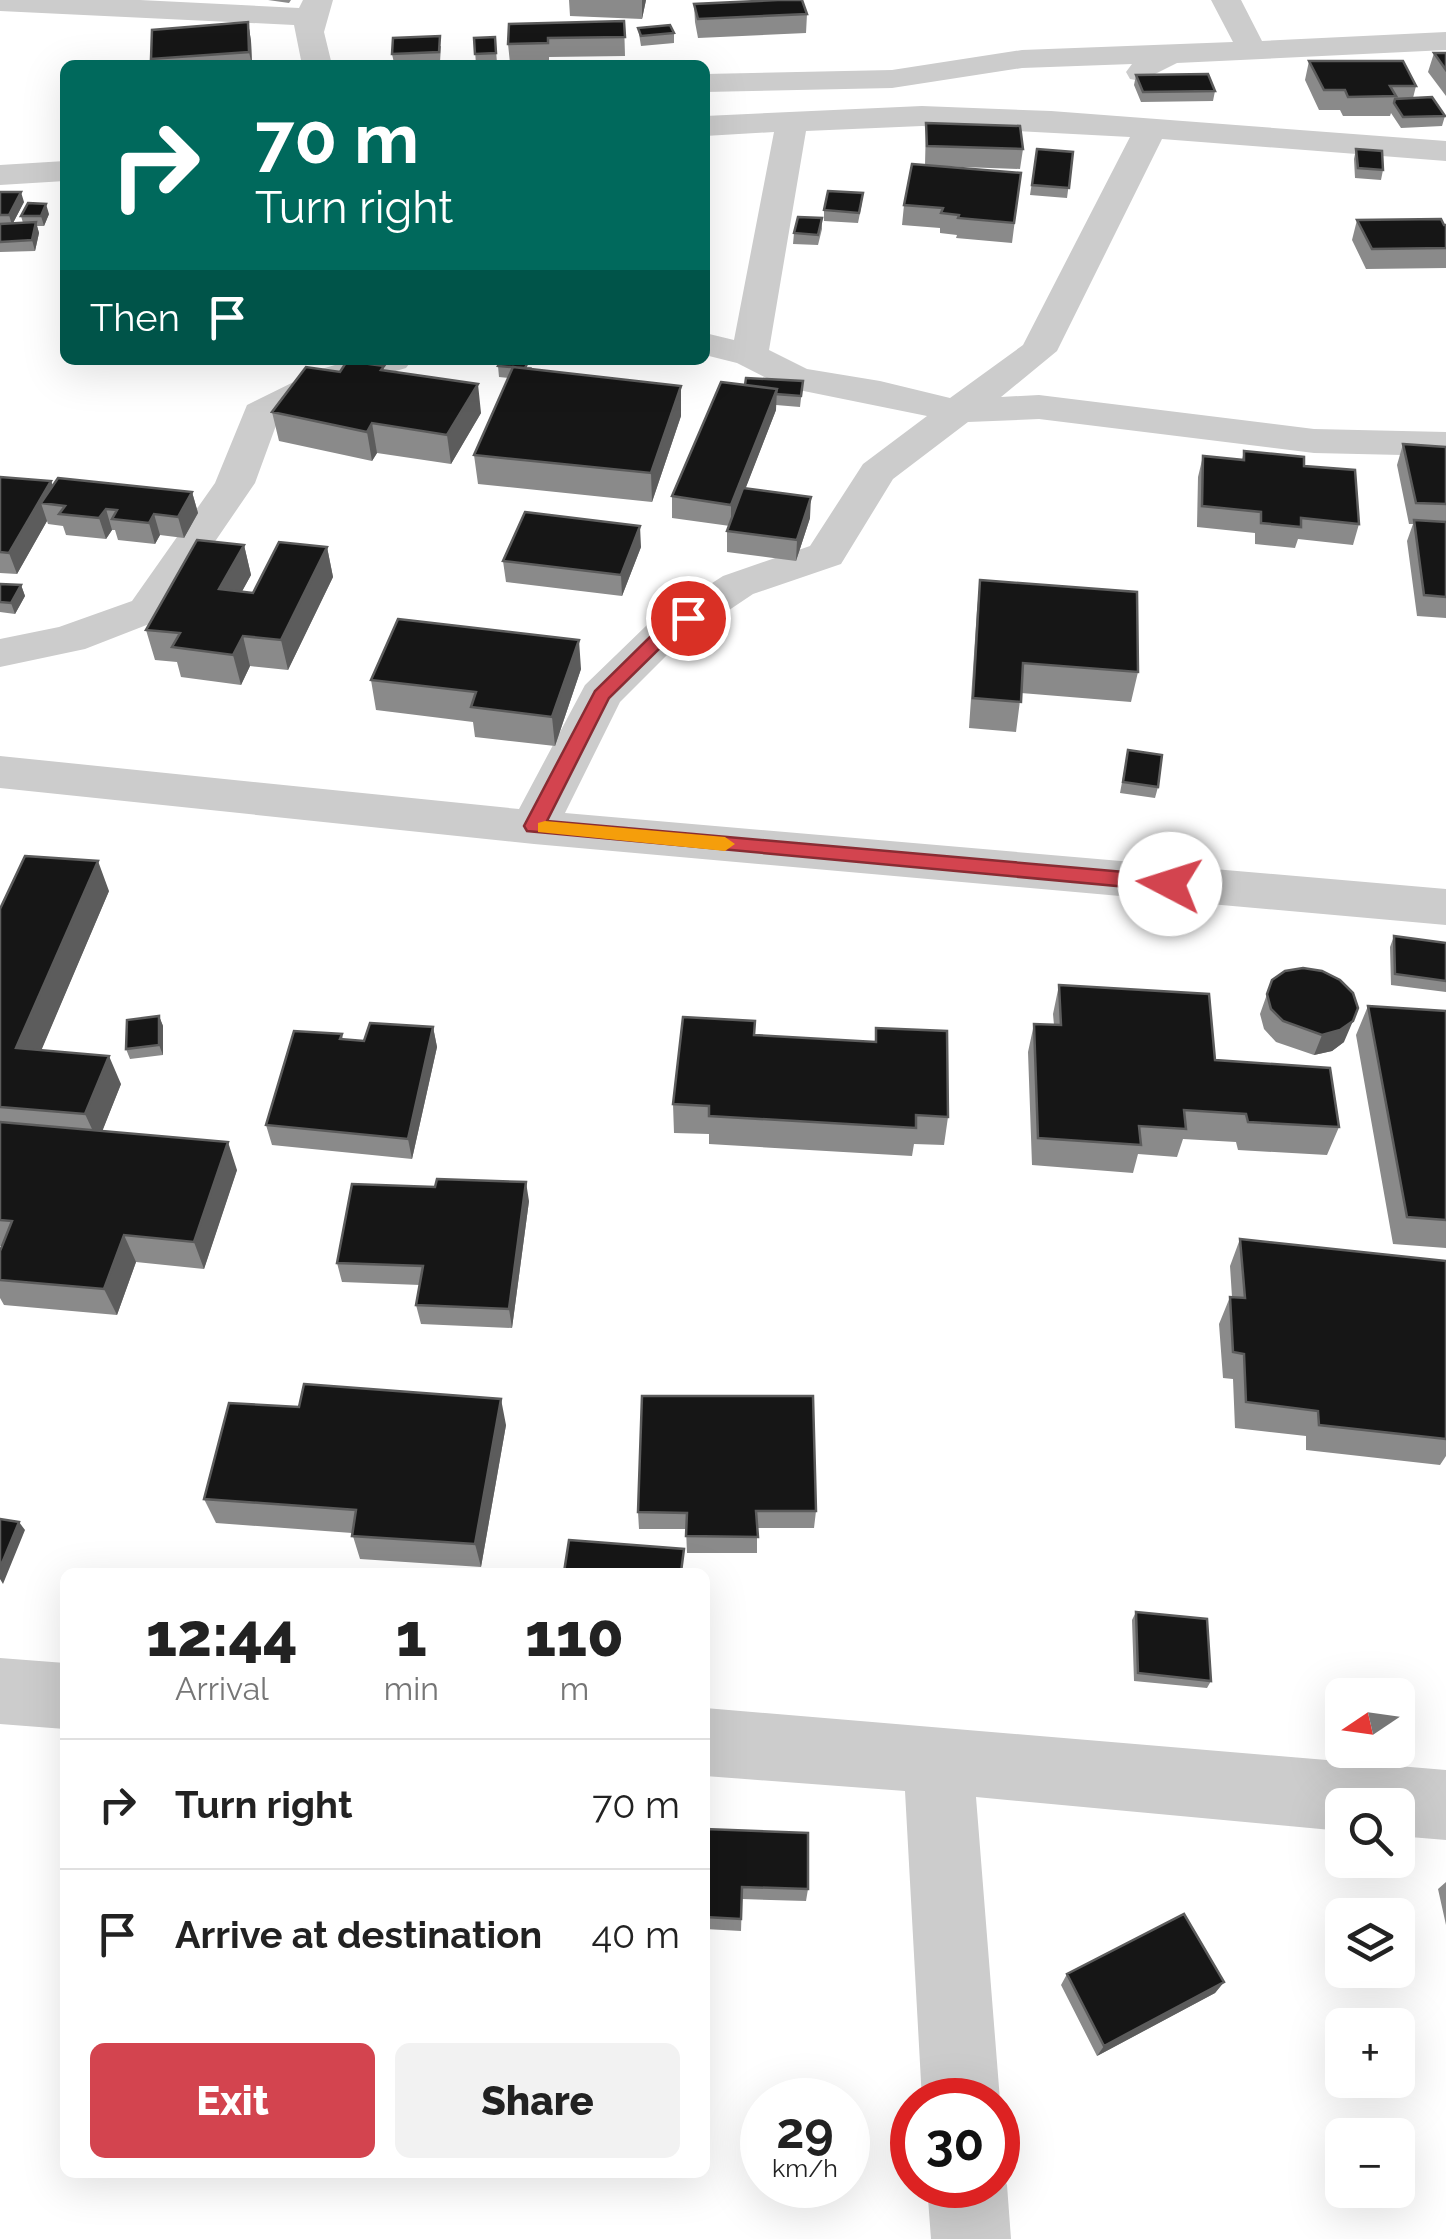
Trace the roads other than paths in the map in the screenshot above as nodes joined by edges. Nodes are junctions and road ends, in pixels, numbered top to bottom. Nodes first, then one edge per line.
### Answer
1 (1226, 0) edge
2 (0, 2) edge
3 (313, 9) edge
4 (1446, 41) edge
5 (1252, 50) junction
6 (1170, 54) junction
7 (316, 60) edge
8 (892, 79) junction
9 (710, 83) edge
10 (1084, 102) junction
11 (792, 119) junction
12 (710, 126) edge
13 (1150, 130) junction
14 (1446, 151) edge
15 (60, 171) edge
16 (0, 176) edge
17 (710, 345) edge
18 (750, 354) junction
19 (376, 365) edge
20 (954, 411) junction
21 (1446, 444) edge
22 (0, 653) edge
23 (0, 772) edge
24 (534, 826) junction
25 (1446, 907) edge
26 (0, 1692) edge
27 (60, 1696) edge
28 (710, 1742) edge
29 (938, 1758) junction
30 (1446, 1805) edge
31 (960, 2078) edge
32 (969, 2208) edge
33 (971, 2239) edge

1 - 5 street
2 - 3 street
3 - 7 street
4 - 5 street
5 - 6 street
6 - 8 street
6 - 10 street
8 - 9 street
8 - 10 street
10 - 11 street
10 - 13 street
11 - 12 street
11 - 18 street
13 - 14 street
13 - 20 street
15 - 16 street
17 - 18 street
18 - 20 street
19 - 22 street
20 - 21 street
20 - 24 street
23 - 24 street
24 - 25 street
26 - 27 street
28 - 29 street
29 - 30 street
29 - 31 street
32 - 33 street

